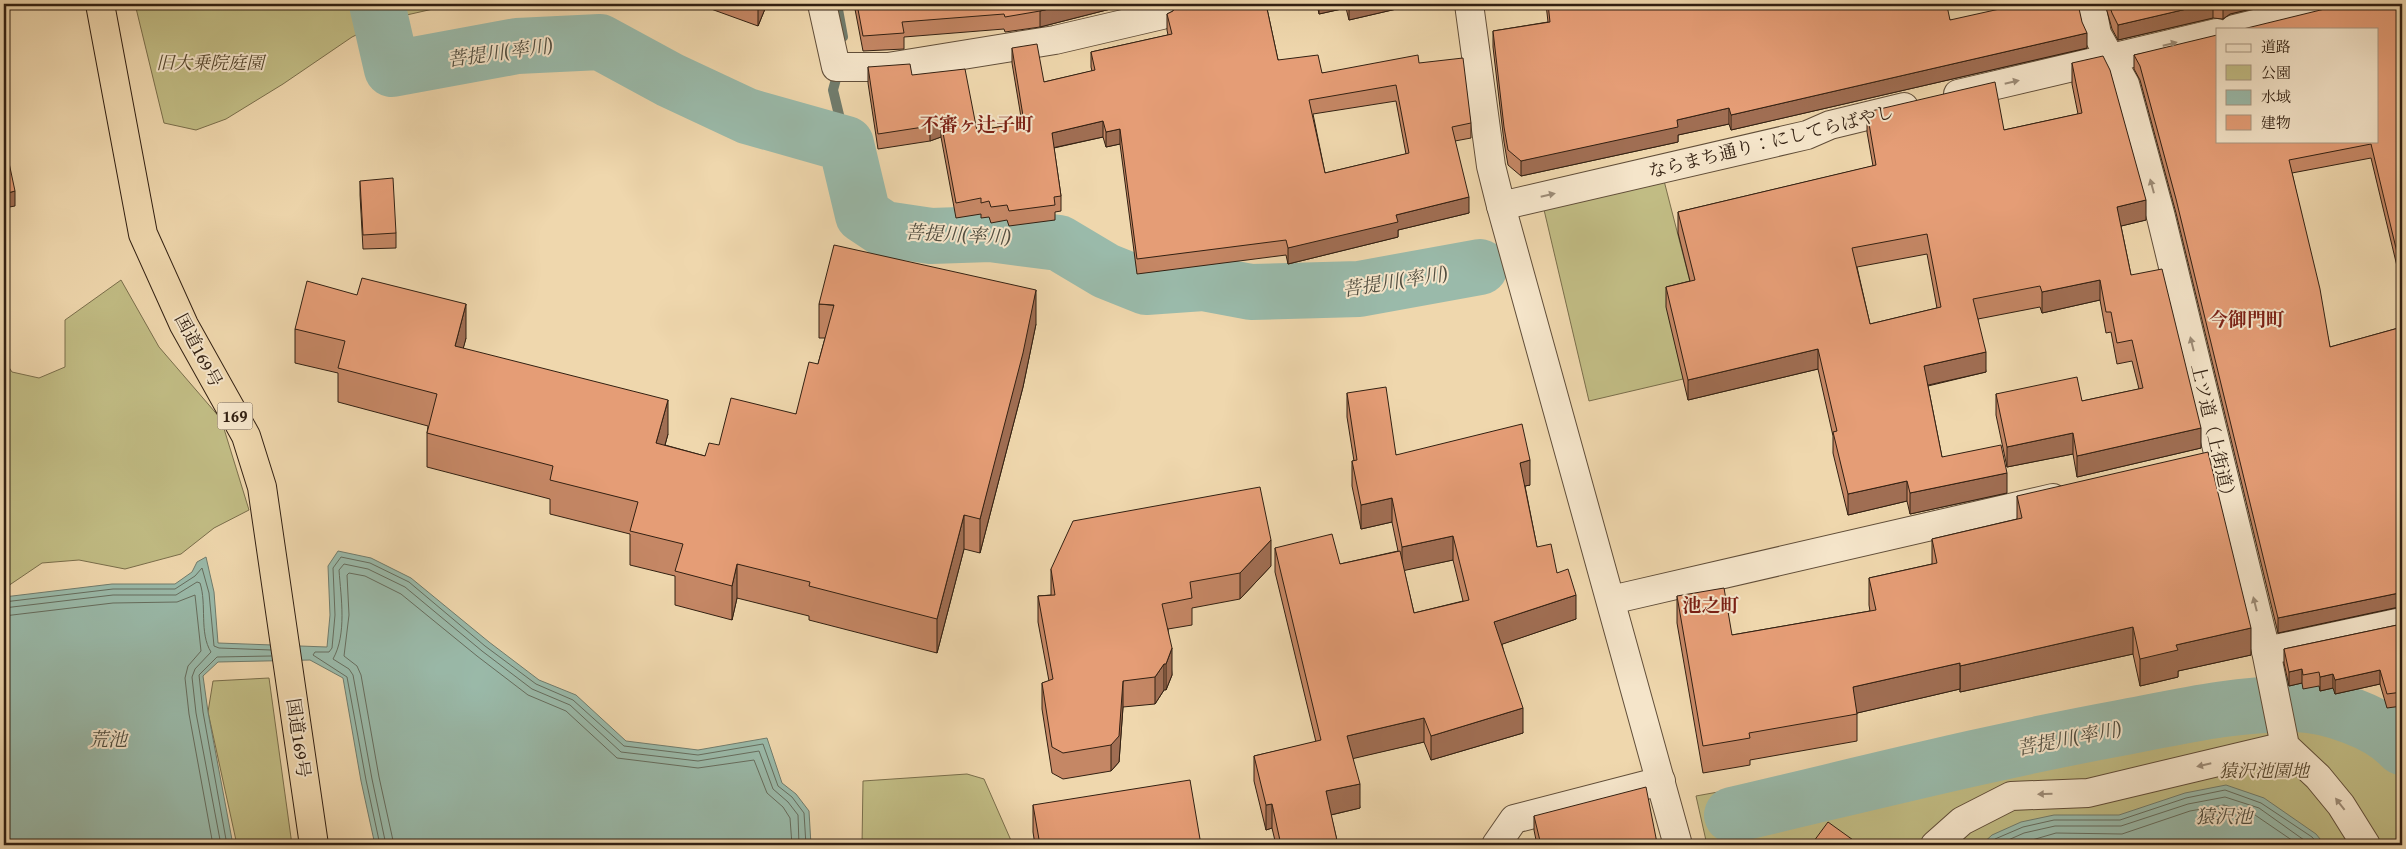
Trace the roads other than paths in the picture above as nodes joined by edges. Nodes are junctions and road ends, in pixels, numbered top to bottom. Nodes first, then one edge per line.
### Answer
1 (100, 4) edge
2 (822, 4) edge
3 (1469, 4) edge
4 (2091, 4) edge
5 (2337, 4) edge
6 (1162, 15) dead end
7 (2238, 28) edge
8 (2216, 33) edge
9 (2111, 59) junction
10 (1501, 206) junction
11 (2220, 460) junction
12 (2191, 466) edge
13 (2076, 493) edge
14 (1611, 600) junction
15 (2402, 622) edge
16 (2266, 651) junction
17 (2284, 740) junction
18 (1661, 781) junction
19 (314, 845) edge
20 (1496, 845) edge
21 (1678, 845) edge
22 (1935, 845) edge
23 (2366, 845) edge

1 - 19 highway, 国道169号 / 169
2 - 6 street
3 - 10 street
4 - 9 street, 上ツ道（上街道）
5 - 7 street
9 -> 8 street, ならまち通り：にしてらばやし
10 -> 9 street, ならまち通り：にしてらばやし
11 -> 9 street, 上ツ道（上街道）
10 - 14 street
11 - 12 street
16 -> 11 street, 上ツ道（上街道）
13 - 14 street
14 - 18 street
15 - 16 street
16 - 17 street, 上ツ道（上街道）
17 -> 22 street
23 -> 17 street
18 - 20 street
18 - 21 street

